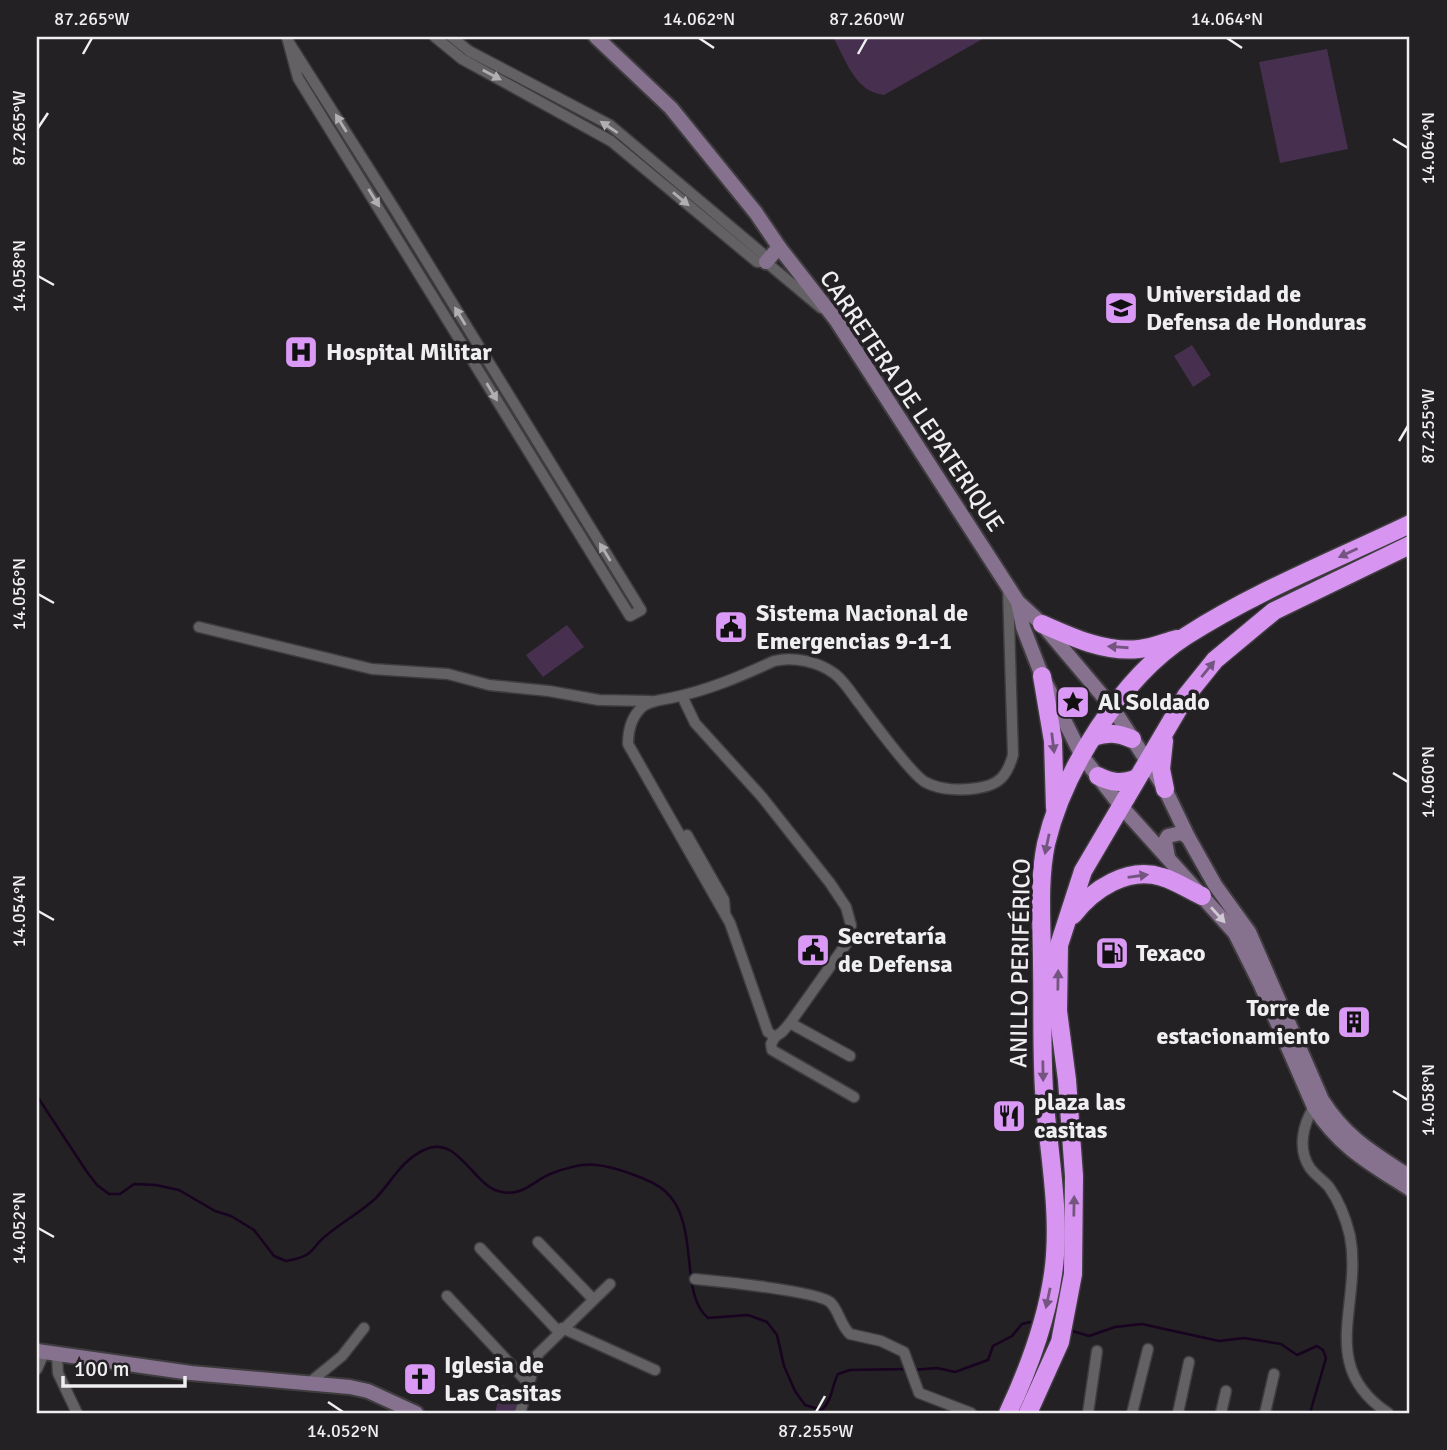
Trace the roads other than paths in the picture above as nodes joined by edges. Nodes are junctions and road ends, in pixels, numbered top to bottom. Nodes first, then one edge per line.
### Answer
1 (435, 37) edge
2 (452, 37) edge
3 (596, 37) edge
4 (287, 39) edge
5 (779, 247) junction
6 (766, 262) junction
7 (836, 320) junction
8 (1410, 524) edge
9 (1410, 545) edge
10 (1008, 586) junction
11 (1018, 602) junction
12 (1042, 624) junction
13 (199, 627) dead end
14 (1184, 637) junction
15 (1042, 676) junction
16 (682, 696) junction
17 (655, 701) junction
18 (1112, 707) junction
19 (1169, 725) junction
20 (1093, 737) junction
21 (1132, 739) junction
22 (1082, 756) junction
23 (1147, 761) junction
24 (1098, 776) junction
25 (1137, 778) junction
26 (1165, 789) junction
27 (1120, 805) junction
28 (1055, 812) junction
29 (1188, 837) junction
30 (1169, 861) junction
31 (1202, 896) junction
32 (1064, 926) junction
33 (790, 1023) junction
34 (775, 1037) junction
35 (850, 1056) dead end
36 (854, 1097) dead end
37 (1314, 1107) junction
38 (1410, 1177) edge
39 (1410, 1189) edge
40 (538, 1242) dead end
41 (480, 1248) dead end
42 (695, 1279) dead end
43 (610, 1284) dead end
44 (447, 1296) dead end
45 (593, 1299) junction
46 (364, 1328) dead end
47 (560, 1329) junction
48 (1148, 1349) dead end
49 (1097, 1351) dead end
50 (46, 1353) edge
51 (1189, 1362) dead end
52 (37, 1369) edge
53 (655, 1370) dead end
54 (1274, 1374) dead end
55 (310, 1383) junction
56 (529, 1384) junction
57 (1226, 1391) dead end
58 (77, 1413) edge
59 (416, 1413) edge
60 (520, 1413) edge
61 (971, 1413) edge
62 (1009, 1413) edge
63 (1028, 1413) edge
64 (1088, 1413) edge
65 (1132, 1413) edge
66 (1178, 1413) edge
67 (1221, 1413) edge
68 (1265, 1413) edge
69 (1388, 1413) edge

1 -> 6 street
6 -> 2 street
3 - 5 main road, CARRETERA DE LEPATERIQUE
4 -> 4 street
5 - 6 main road
5 - 7 main road, CARRETERA DE LEPATERIQUE
6 - 7 street
7 - 10 main road, CARRETERA DE LEPATERIQUE
8 -> 14 highway, ANILLO PERIFÉRICO
19 -> 9 highway, ANILLO PERIFÉRICO
10 - 11 main road, CARRETERA DE LEPATERIQUE
10 - 16 street
11 - 12 main road, CARRETERA DE LEPATERIQUE
11 - 15 main road, CARRETERA DE LEPATERIQUE
14 -> 12 highway
12 - 18 main road, CARRETERA DE LEPATERIQUE
13 - 17 street
14 - 18 highway, ANILLO PERIFÉRICO
15 - 22 main road, CARRETERA DE LEPATERIQUE
15 -> 28 highway
16 - 17 street
16 - 33 street
17 - 34 street
18 - 20 highway, ANILLO PERIFÉRICO
18 - 21 main road, CARRETERA DE LEPATERIQUE
19 - 23 highway, ANILLO PERIFÉRICO
19 - 26 highway
20 - 21 highway
20 - 22 highway, ANILLO PERIFÉRICO
21 - 23 main road, CARRETERA DE LEPATERIQUE
22 - 24 main road, CARRETERA DE LEPATERIQUE
22 - 28 highway, ANILLO PERIFÉRICO
23 - 25 highway, ANILLO PERIFÉRICO
23 - 26 main road, CARRETERA DE LEPATERIQUE
24 - 25 highway
24 - 27 main road, CARRETERA DE LEPATERIQUE
25 - 27 highway, ANILLO PERIFÉRICO
26 - 29 main road, CARRETERA DE LEPATERIQUE
27 - 30 main road, CARRETERA DE LEPATERIQUE
27 - 32 highway, ANILLO PERIFÉRICO
28 -> 62 highway, ANILLO PERIFÉRICO
29 - 30 main road
29 - 38 main road, CARRETERA DE LEPATERIQUE
30 - 31 main road, CARRETERA DE LEPATERIQUE
32 -> 31 highway
31 -> 37 main road, CARRETERA DE LEPATERIQUE
63 -> 32 highway, ANILLO PERIFÉRICO
33 - 34 street
33 - 35 street
34 - 36 street
37 - 39 main road, CARRETERA DE LEPATERIQUE
37 - 69 street
40 - 45 street
41 - 47 street
42 - 61 street
43 - 45 street
44 - 56 street
45 - 47 street
46 - 55 street
47 - 53 street
47 - 56 street
48 - 65 street
49 - 64 street
50 - 52 street
50 - 55 main road
50 - 58 street
51 - 66 street
54 - 68 street
55 - 59 main road
56 - 60 street
57 - 67 street

